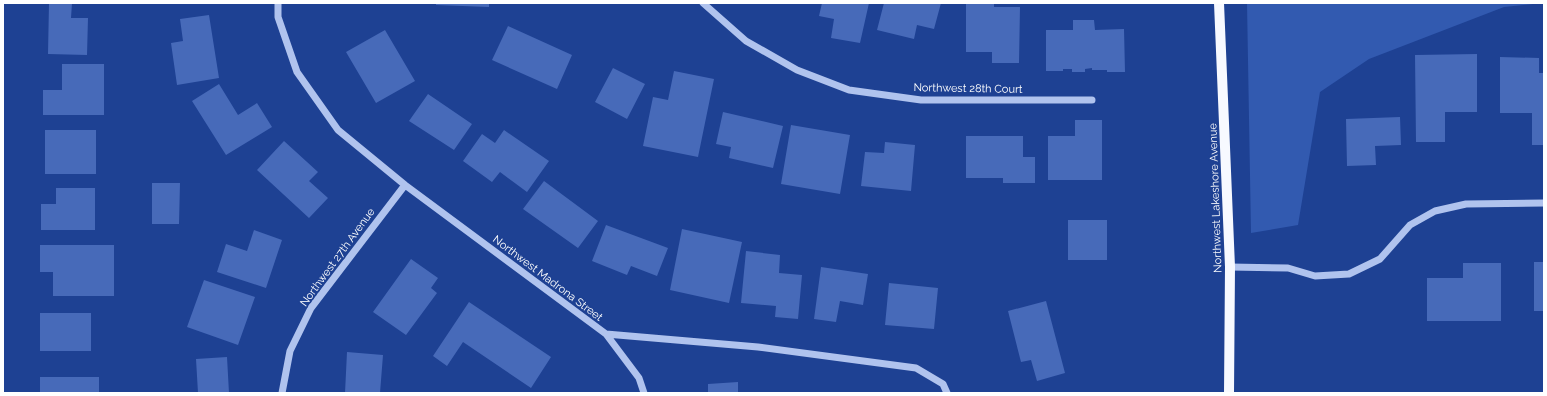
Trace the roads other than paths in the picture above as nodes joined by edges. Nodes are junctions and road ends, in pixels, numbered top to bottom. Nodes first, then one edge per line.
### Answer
1 (278, 3) edge
2 (703, 3) edge
3 (1219, 3) edge
4 (1092, 100) dead end
5 (405, 185) junction
6 (1544, 203) edge
7 (1230, 267) junction
8 (606, 334) junction
9 (282, 393) edge
10 (644, 393) edge
11 (947, 393) edge
12 (1229, 393) edge

1 - 5 street, Northwest Madrona Street
2 - 4 street, Northwest 28th Court
3 - 7 main road, Northwest Lakeshore Avenue
5 - 8 street, Northwest Madrona Street
5 - 9 street, Northwest 27th Avenue
6 - 7 street
7 - 12 main road, Northwest Lakeshore Avenue
8 - 10 street
8 - 11 street, Northwest Madrona Street

